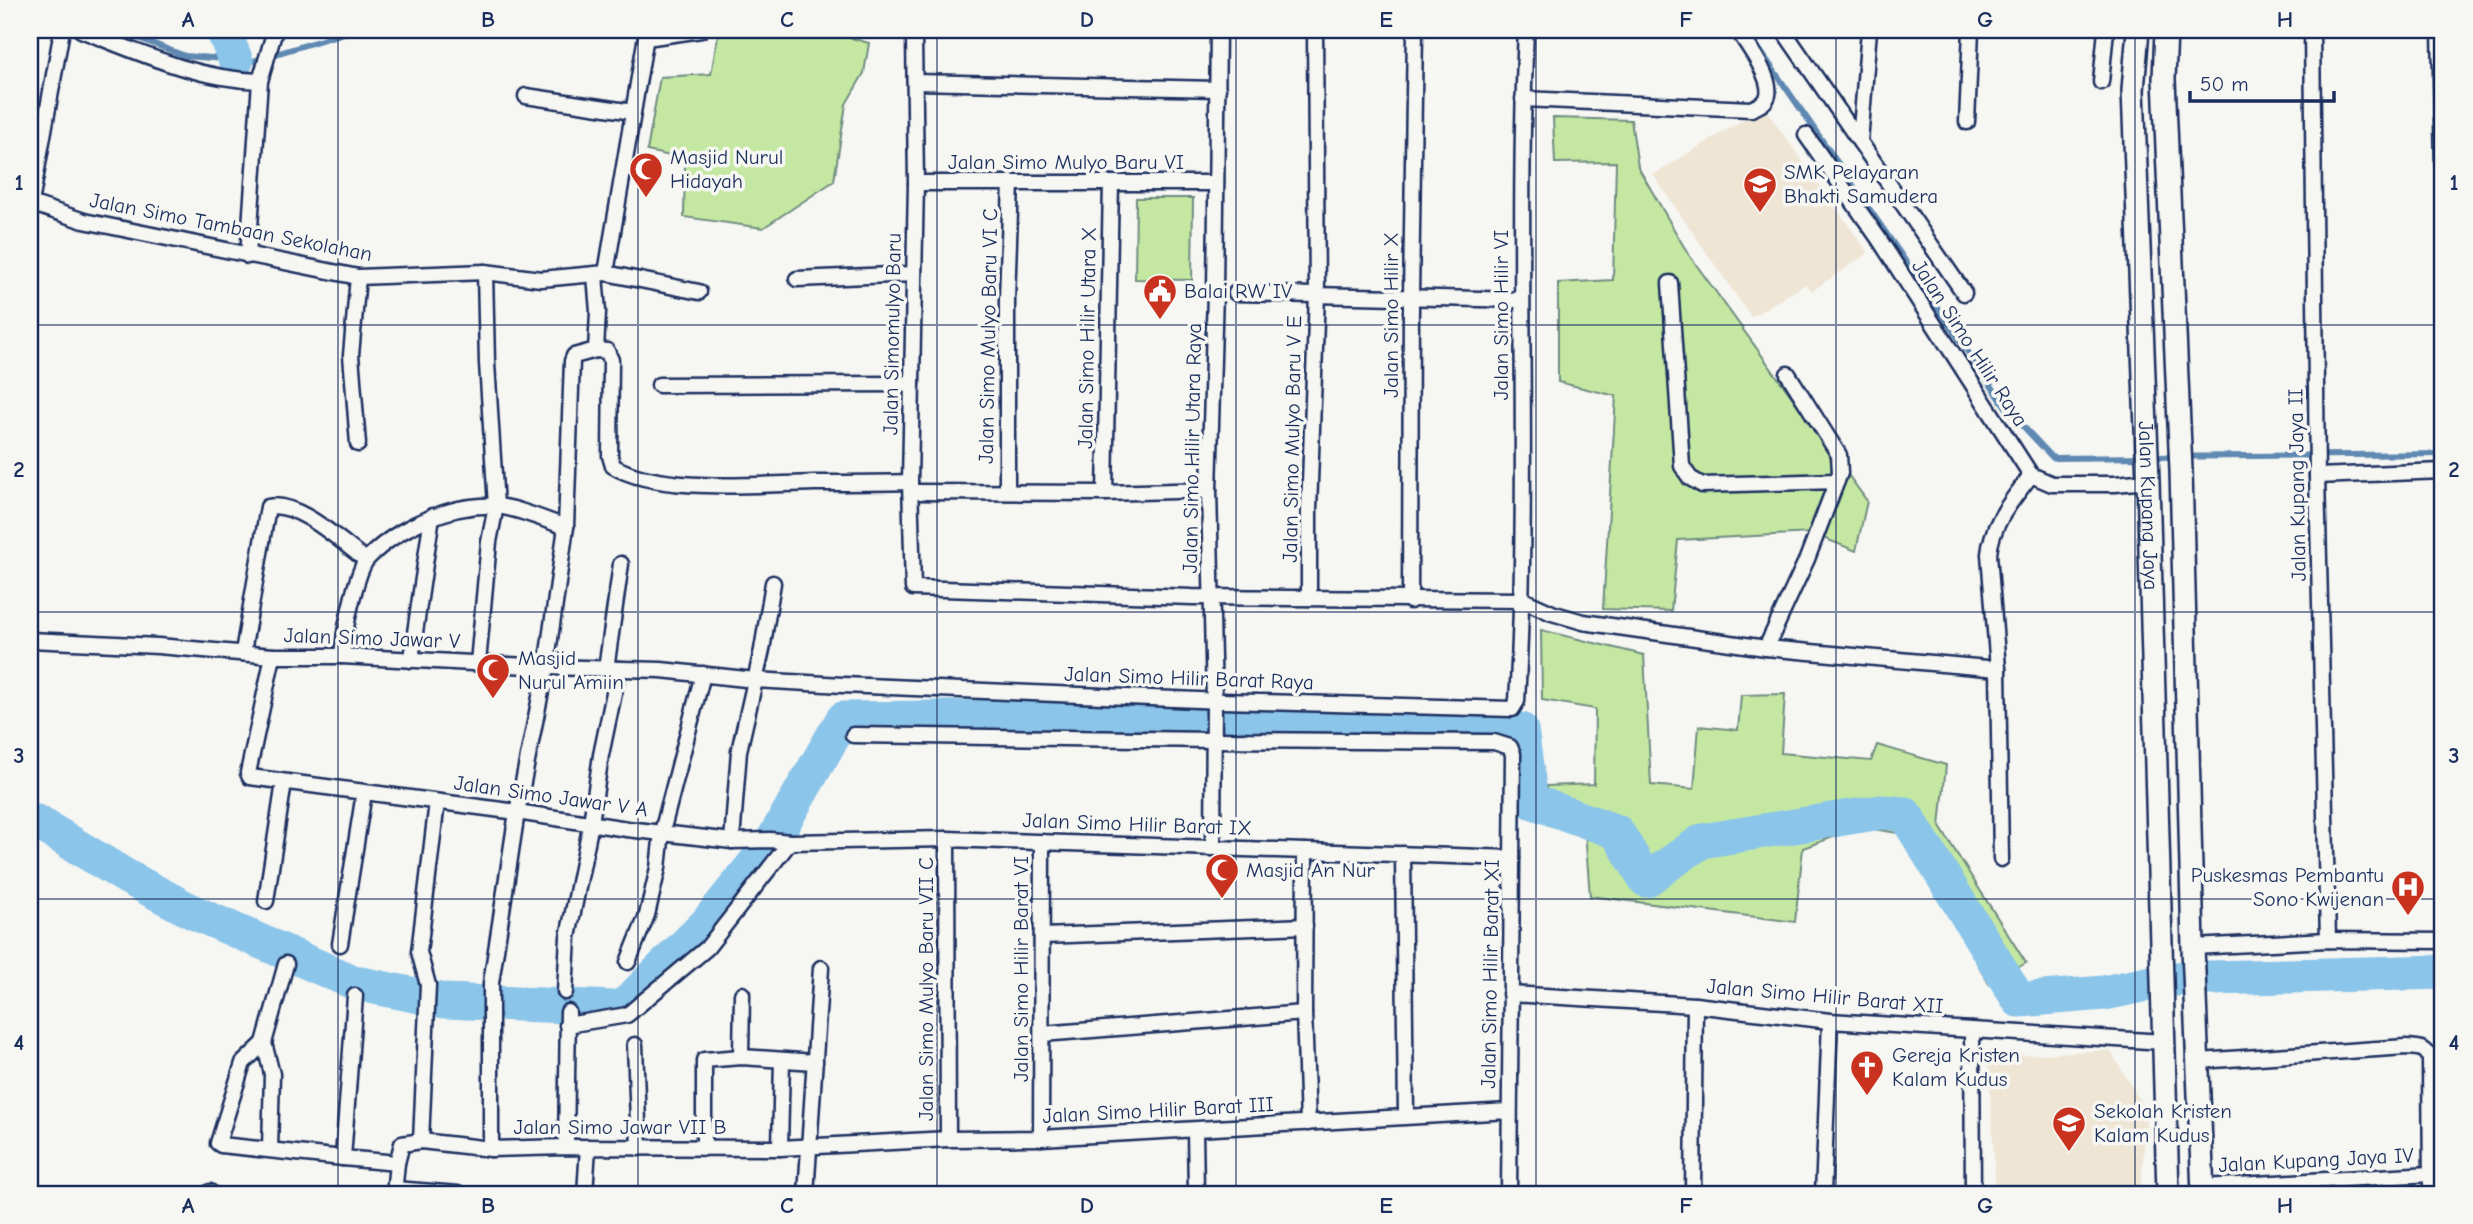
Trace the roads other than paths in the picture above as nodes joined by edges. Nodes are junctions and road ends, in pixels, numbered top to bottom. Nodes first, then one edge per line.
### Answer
1 (62, 30) edge
2 (81, 30) edge
3 (275, 30) edge
4 (701, 30) edge
5 (1218, 30) edge
6 (1315, 30) edge
7 (1415, 30) edge
8 (1526, 30) edge
9 (1738, 30) edge
10 (1784, 30) edge
11 (1869, 30) edge
12 (1971, 30) edge
13 (2106, 30) edge
14 (2138, 30) edge
15 (2166, 30) edge
16 (2312, 30) edge
17 (2440, 30) edge
18 (647, 33) edge
19 (914, 37) dead end
20 (260, 80) junction
21 (915, 82) junction
22 (2101, 82) dead end
23 (1218, 89) junction
24 (526, 96) dead end
25 (1523, 99) junction
26 (633, 112) junction
27 (1967, 122) dead end
28 (1806, 135) dead end
29 (1860, 142) junction
30 (2443, 166) edge
31 (916, 183) junction
32 (1011, 183) junction
33 (1111, 183) junction
34 (1216, 183) junction
35 (31, 203) edge
36 (2169, 225) junction
37 (2137, 227) junction
38 (248, 256) junction
39 (485, 272) junction
40 (601, 274) junction
41 (915, 274) junction
42 (358, 277) junction
43 (797, 279) dead end
44 (1670, 283) dead end
45 (699, 292) dead end
46 (1236, 293) dead end
47 (1317, 293) junction
48 (1964, 293) dead end
49 (1411, 296) junction
50 (1521, 300) junction
51 (596, 350) junction
52 (1788, 374) dead end
53 (912, 384) junction
54 (659, 386) dead end
55 (358, 444) dead end
56 (2317, 470) junction
57 (2443, 471) edge
58 (2031, 475) junction
59 (2148, 475) junction
60 (1837, 481) junction
61 (911, 487) junction
62 (1209, 490) junction
63 (1007, 491) junction
64 (1105, 493) junction
65 (496, 506) junction
66 (432, 516) junction
67 (566, 527) junction
68 (366, 560) junction
69 (621, 564) dead end
70 (773, 583) dead end
71 (1211, 597) junction
72 (1309, 598) junction
73 (1523, 600) junction
74 (1410, 601) junction
75 (30, 639) edge
76 (1766, 648) junction
77 (243, 652) junction
78 (273, 656) junction
79 (342, 656) junction
80 (411, 660) junction
81 (478, 663) junction
82 (546, 667) junction
83 (613, 669) junction
84 (1997, 669) junction
85 (703, 674) junction
86 (755, 680) junction
87 (1214, 705) junction
88 (853, 735) dead end
89 (1214, 736) junction
90 (284, 782) junction
91 (364, 793) junction
92 (437, 802) junction
93 (517, 812) junction
94 (591, 823) junction
95 (662, 832) junction
96 (947, 839) junction
97 (732, 841) junction
98 (776, 841) junction
99 (1042, 842) junction
100 (1213, 848) junction
101 (1305, 851) junction
102 (1403, 854) junction
103 (1512, 858) junction
104 (2001, 859) dead end
105 (2191, 865) junction
106 (2159, 868) junction
107 (266, 901) dead end
108 (1305, 926) junction
109 (1043, 936) junction
110 (2328, 940) junction
111 (2443, 941) edge
112 (340, 944) dead end
113 (2194, 952) junction
114 (628, 962) dead end
115 (286, 964) dead end
116 (821, 968) dead end
117 (565, 992) dead end
118 (742, 994) dead end
119 (1510, 994) junction
120 (355, 996) dead end
121 (1695, 1005) junction
122 (1304, 1013) junction
123 (1830, 1021) junction
124 (1972, 1030) junction
125 (1042, 1034) junction
126 (2164, 1041) junction
127 (264, 1043) junction
128 (635, 1045) dead end
129 (741, 1057) junction
130 (782, 1060) junction
131 (2199, 1061) junction
132 (815, 1062) junction
133 (1509, 1111) junction
134 (1406, 1116) junction
135 (1308, 1123) junction
136 (1195, 1130) junction
137 (1041, 1138) junction
138 (948, 1139) junction
139 (421, 1141) junction
140 (809, 1146) junction
141 (566, 1147) junction
142 (588, 1147) junction
143 (639, 1148) junction
144 (704, 1148) junction
145 (780, 1148) junction
146 (270, 1149) junction
147 (491, 1149) junction
148 (343, 1158) junction
149 (397, 1163) junction
150 (2431, 1174) junction
151 (2203, 1190) edge
152 (394, 1192) edge
153 (458, 1194) edge
154 (585, 1194) edge
155 (806, 1194) edge
156 (1196, 1194) edge
157 (1509, 1194) edge
158 (1693, 1194) edge
159 (1823, 1194) edge
160 (1973, 1194) edge
161 (2168, 1194) edge
162 (2431, 1194) edge

1 - 35 street
2 - 20 street
3 - 20 street
4 - 18 street
5 - 23 street, Jalan Simo Hilir Utara Raya
6 - 47 street, Jalan Simo Mulyo Baru V E
7 - 49 street, Jalan Simo Hilir X
8 - 25 street, Jalan Simo Hilir VI
9 - 25 street
10 - 29 street, Jalan Simo Hilir Raya
11 - 29 street
12 - 27 street
13 - 22 street
14 - 37 main road, Jalan Kupang Jaya
15 - 36 main road, Jalan Kupang Jaya
16 - 56 street, Jalan Kupang Jaya II
17 - 30 street
18 - 26 street
19 - 21 street, Jalan Simomulyo Baru
20 - 38 street
21 - 23 street
21 - 31 street, Jalan Simomulyo Baru
23 - 34 street, Jalan Simo Hilir Utara Raya
24 - 26 street
25 - 50 street, Jalan Simo Hilir VI
26 - 40 street
28 - 58 street, Jalan Simo Hilir Raya
29 - 48 street, Jalan Simo Hilir Raya
31 - 32 street, Jalan Simo Mulyo Baru VI
31 - 41 street, Jalan Simomulyo Baru
32 - 33 street, Jalan Simo Mulyo Baru VI
32 - 63 street, Jalan Simo Mulyo Baru VI C
33 - 34 street, Jalan Simo Mulyo Baru VI
33 - 64 street, Jalan Simo Hilir Utara X
34 - 62 street, Jalan Simo Hilir Utara Raya
35 - 38 street, Jalan Simo Tambaan Sekolahan
36 - 37 main road
36 - 105 main road, Jalan Kupang Jaya
37 - 59 main road, Jalan Kupang Jaya
38 - 42 street, Jalan Simo Tambaan Sekolahan
39 - 40 street, Jalan Simo Tambaan Sekolahan
39 - 42 street, Jalan Simo Tambaan Sekolahan
39 - 65 street
40 - 45 street, Jalan Simo Tambaan Sekolahan
40 - 51 street
41 - 43 street
41 - 53 street, Jalan Simomulyo Baru
42 - 55 street
44 - 60 street
46 - 47 street
47 - 49 street
47 - 72 street, Jalan Simo Mulyo Baru V E
49 - 50 street
49 - 74 street, Jalan Simo Hilir X
50 - 73 street, Jalan Simo Hilir VI
51 - 61 street
51 - 67 street
52 - 60 street
53 - 54 street
53 - 61 street, Jalan Simomulyo Baru
56 - 57 street
56 - 110 street, Jalan Kupang Jaya II
58 - 59 street
58 - 84 street
59 - 106 main road, Jalan Kupang Jaya
60 - 76 street
61 - 63 street
61 - 71 street, Jalan Simomulyo Baru
62 - 64 street
62 - 71 street, Jalan Simo Hilir Utara Raya
63 - 64 street
65 - 66 street
65 - 67 street
65 - 81 street
66 - 68 street
66 - 80 street
67 - 82 street
68 - 77 street
68 - 79 street
69 - 83 street
70 - 86 street
71 - 72 street
71 - 87 street, Jalan Simo Hilir Utara Raya
72 - 74 street
73 - 74 street
73 - 76 street
73 - 87 street, Jalan Simo Hilir Barat Raya
75 - 77 street, Jalan Simo Jawar V
76 - 84 street
77 - 78 street, Jalan Simo Jawar V
78 - 79 street, Jalan Simo Jawar V
78 - 90 street, Jalan Simo Jawar V A
79 - 80 street, Jalan Simo Jawar V
80 - 81 street, Jalan Simo Jawar V
81 - 82 street, Jalan Simo Jawar V
82 - 83 street, Jalan Simo Jawar V
82 - 93 street
83 - 85 street, Jalan Simo Jawar V
83 - 94 street
84 - 104 street
85 - 86 street, Jalan Simo Jawar V
85 - 95 street
86 - 87 street, Jalan Simo Hilir Barat Raya
86 - 97 street
87 - 89 street, Jalan Simo Hilir Utara Raya
88 - 89 street
89 - 100 street, Jalan Simo Hilir Utara Raya
89 - 103 street, Jalan Simo Hilir Barat XI
90 - 91 street, Jalan Simo Jawar V A
90 - 107 street
91 - 92 street, Jalan Simo Jawar V A
91 - 112 street
92 - 93 street, Jalan Simo Jawar V A
92 - 139 street
93 - 94 street, Jalan Simo Jawar V A
93 - 147 street
94 - 95 street, Jalan Simo Jawar V A
94 - 117 street
95 - 97 street, Jalan Simo Jawar V A
95 - 114 street
96 - 98 street, Jalan Simo Hilir Barat IX
96 - 99 street, Jalan Simo Hilir Barat IX
96 - 138 street, Jalan Simo Mulyo Baru VII C
97 - 98 street, Jalan Simo Jawar V A
98 - 141 street
99 - 100 street, Jalan Simo Hilir Barat IX
99 - 109 street, Jalan Simo Hilir Barat VI
100 - 101 street, Jalan Simo Hilir Barat IX
101 - 102 street, Jalan Simo Hilir Barat IX
101 - 108 street
102 - 103 street, Jalan Simo Hilir Barat IX
102 - 134 street
103 - 119 street, Jalan Simo Hilir Barat XI
105 - 106 main road
105 - 113 main road, Jalan Kupang Jaya
106 - 126 main road, Jalan Kupang Jaya
108 - 109 street
108 - 122 street
109 - 125 street, Jalan Simo Hilir Barat VI
110 - 111 street
110 - 113 street
113 - 131 main road, Jalan Kupang Jaya
115 - 127 street
116 - 132 street
118 - 129 street
119 - 121 street, Jalan Simo Hilir Barat XII
119 - 133 street, Jalan Simo Hilir Barat XI
120 - 148 street
121 - 123 street, Jalan Simo Hilir Barat XII
121 - 158 street
122 - 125 street
122 - 135 street
123 - 124 street, Jalan Simo Hilir Barat XII
123 - 159 street
124 - 126 street
124 - 160 street, Jalan Simo Hilir Barat XII
125 - 137 street, Jalan Simo Hilir Barat VI
126 - 161 main road, Jalan Kupang Jaya
127 - 146 street
127 - 146 street
128 - 143 street
129 - 130 street
129 - 144 street
130 - 132 street
130 - 145 street
131 - 150 street
131 - 151 main road, Jalan Kupang Jaya
132 - 140 street
133 - 134 street, Jalan Simo Hilir Barat III
133 - 157 street, Jalan Simo Hilir Barat XI
134 - 135 street, Jalan Simo Hilir Barat III
135 - 136 street, Jalan Simo Hilir Barat III
136 - 137 street, Jalan Simo Hilir Barat III
136 - 156 street
137 - 138 street, Jalan Simo Hilir Barat III
138 - 140 street, Jalan Simo Hilir Barat III
139 - 147 street, Jalan Simo Jawar VII B
139 - 149 street
140 - 145 street, Jalan Simo Jawar VII B
140 - 155 street
141 - 142 street, Jalan Simo Jawar VII B
141 - 147 street, Jalan Simo Jawar VII B
142 - 143 street, Jalan Simo Jawar VII B
142 - 154 street
143 - 144 street, Jalan Simo Jawar VII B
144 - 145 street, Jalan Simo Jawar VII B
146 - 148 street
148 - 149 street
149 - 152 street
150 - 151 street, Jalan Kupang Jaya IV
150 - 162 street
152 - 153 street

